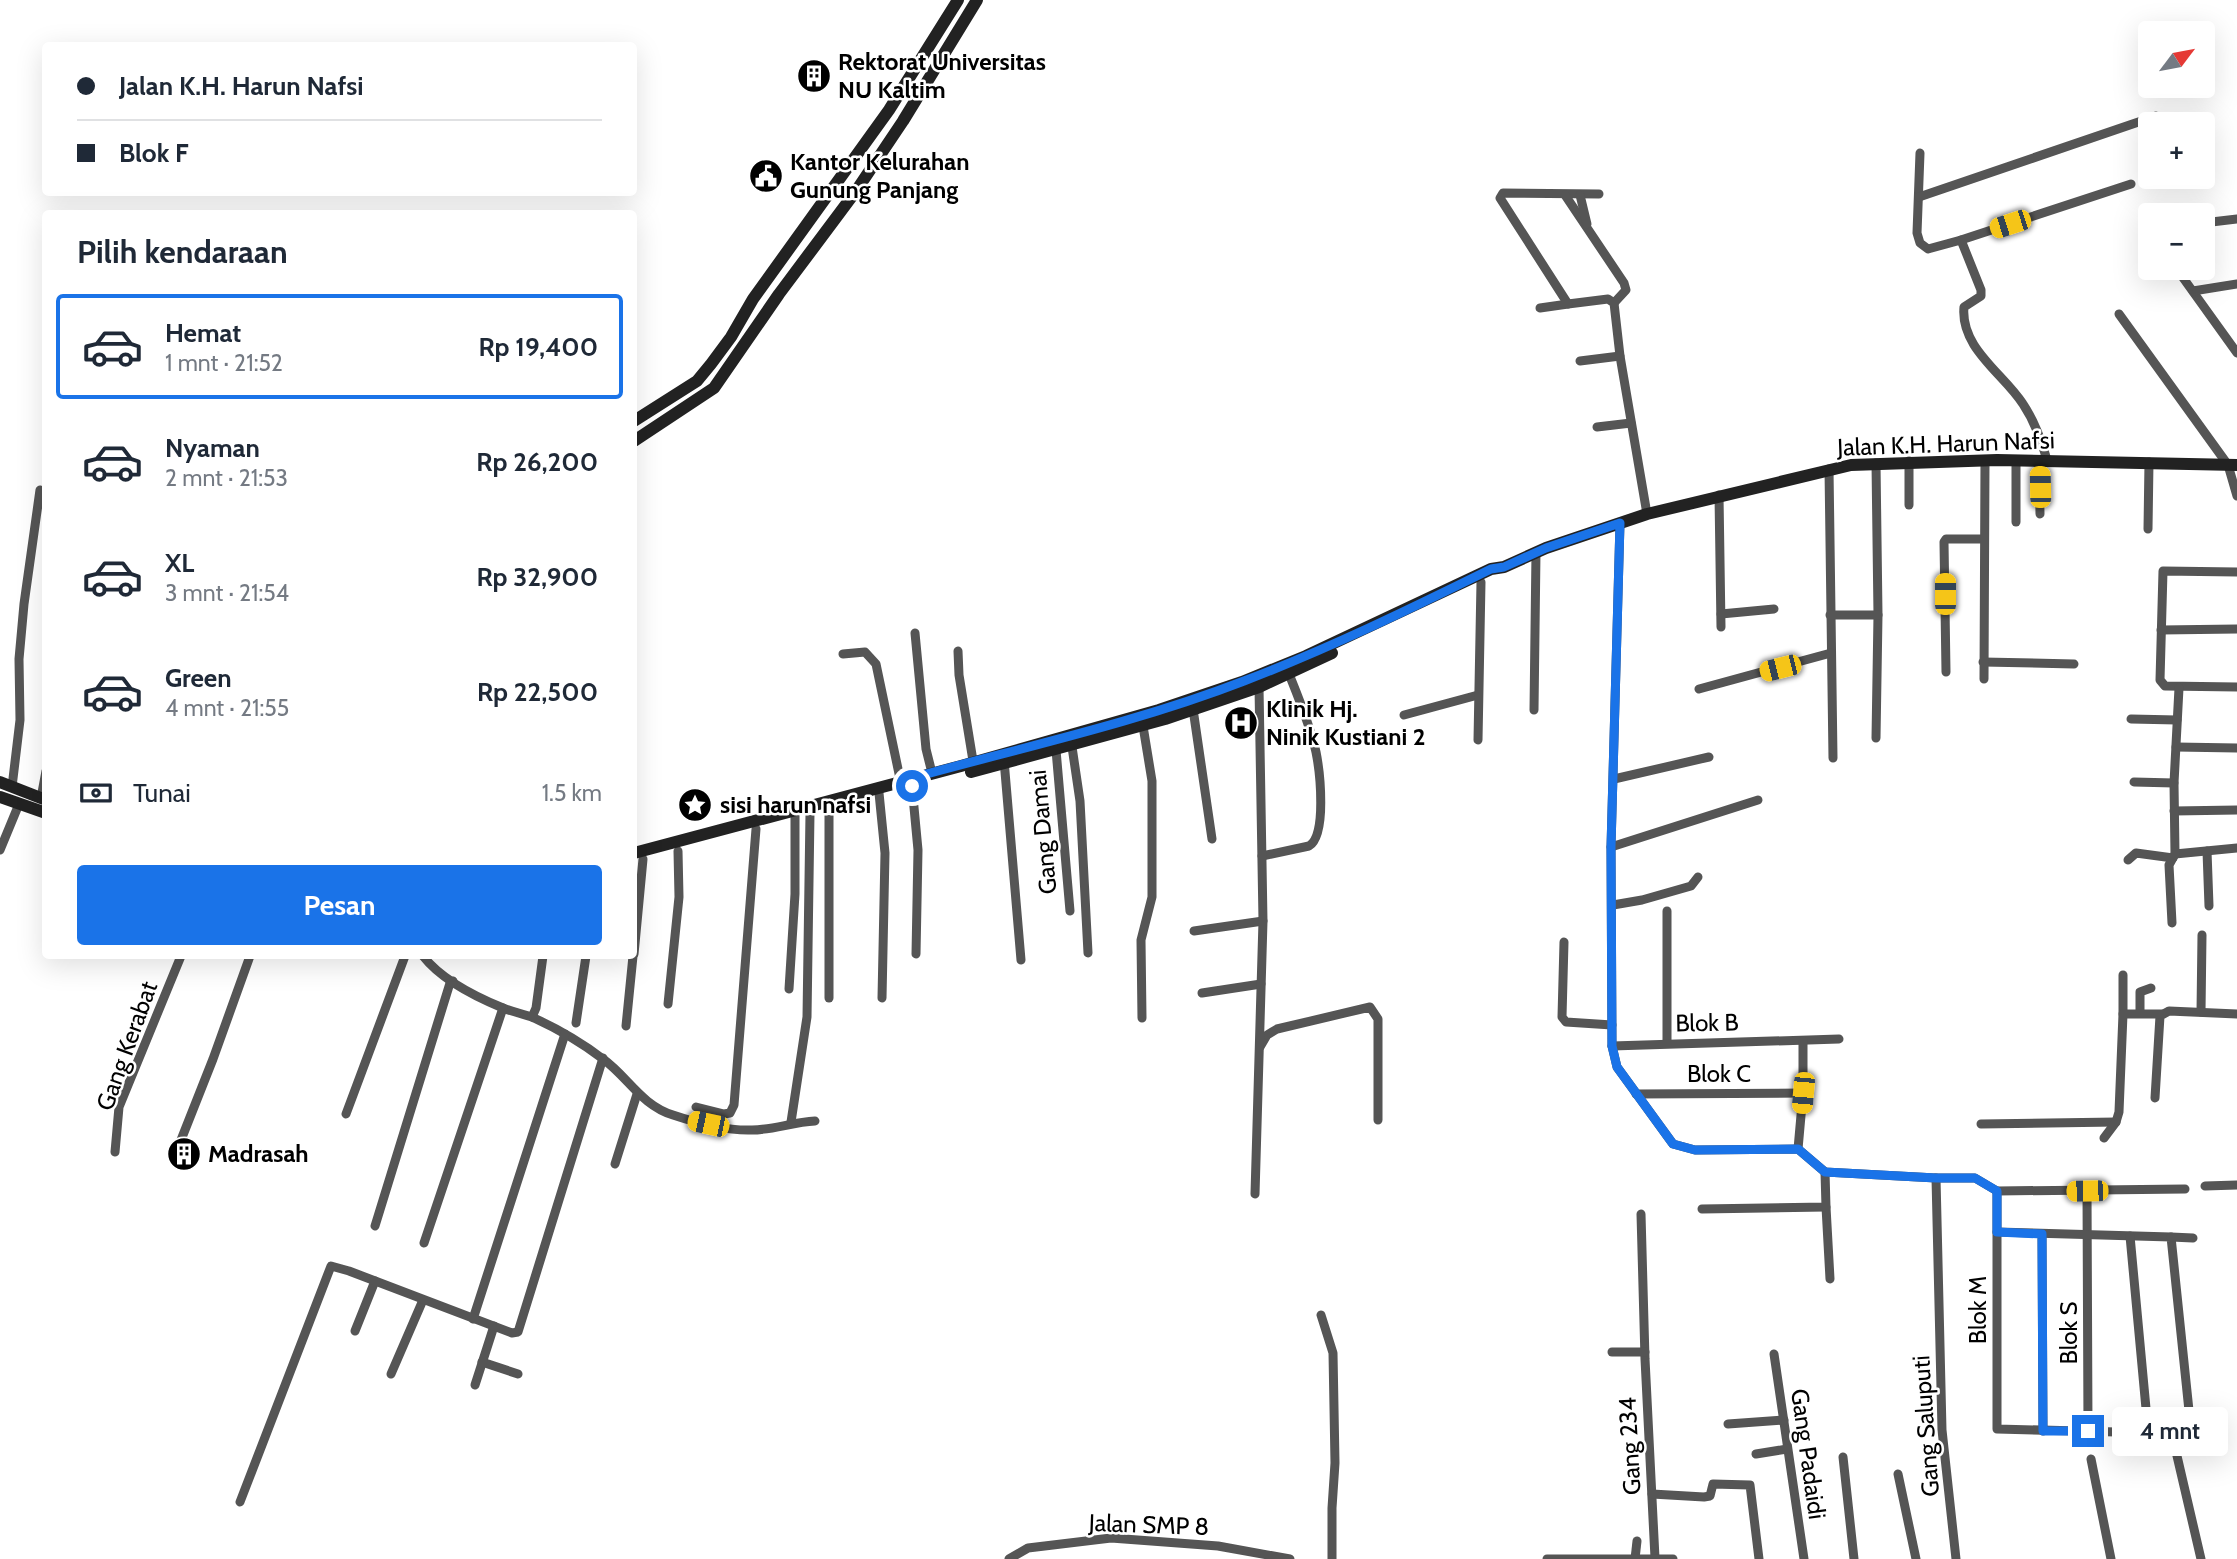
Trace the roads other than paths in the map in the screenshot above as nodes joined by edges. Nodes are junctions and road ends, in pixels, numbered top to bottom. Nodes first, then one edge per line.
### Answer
1 (958, 0) edge
2 (978, 0) edge
3 (889, 110) junction
4 (903, 121) junction
5 (2138, 122) edge
6 (1920, 153) dead end
7 (2131, 184) dead end
8 (1599, 194) dead end
9 (1565, 195) junction
10 (1580, 195) junction
11 (1919, 197) junction
12 (2237, 219) edge
13 (2215, 222) edge
14 (1588, 230) junction
15 (1961, 240) junction
16 (2185, 280) edge
17 (2237, 284) edge
18 (2193, 291) junction
19 (1614, 303) junction
20 (1568, 304) junction
21 (1540, 308) dead end
22 (2119, 314) dead end
23 (2236, 350) edge
24 (1620, 356) junction
25 (1580, 361) dead end
26 (637, 419) edge
27 (1631, 423) junction
28 (1597, 427) dead end
29 (637, 439) edge
30 (1985, 460) junction
31 (2043, 460) junction
32 (1909, 461) junction
33 (2016, 461) junction
34 (2149, 462) junction
35 (1875, 463) junction
36 (2233, 465) edge
37 (1829, 469) junction
38 (40, 490) dead end
39 (1719, 495) junction
40 (2237, 496) edge
41 (1909, 505) dead end
42 (1647, 514) junction
43 (2040, 514) dead end
44 (2016, 522) dead end
45 (1620, 523) junction
46 (2148, 528) dead end
47 (1984, 539) junction
48 (1536, 552) junction
49 (1504, 567) junction
50 (2237, 572) edge
51 (1481, 582) junction
52 (1774, 609) dead end
53 (1721, 614) junction
54 (1830, 615) junction
55 (1878, 615) junction
56 (1721, 627) dead end
57 (2237, 629) edge
58 (2161, 630) junction
59 (915, 633) dead end
60 (958, 651) dead end
61 (1831, 653) junction
62 (843, 654) dead end
63 (1308, 660) junction
64 (1983, 662) junction
65 (2074, 664) dead end
66 (1945, 672) dead end
67 (1289, 674) junction
68 (1984, 679) dead end
69 (1259, 687) junction
70 (2237, 687) edge
71 (2179, 688) junction
72 (1699, 689) dead end
73 (1478, 695) junction
74 (1193, 709) junction
75 (1534, 710) dead end
76 (1404, 715) dead end
77 (2131, 719) dead end
78 (1142, 720) junction
79 (2177, 720) junction
80 (1876, 738) dead end
81 (1071, 740) junction
82 (1478, 740) dead end
83 (2176, 747) junction
84 (2237, 748) edge
85 (1056, 750) junction
86 (1709, 757) dead end
87 (1833, 758) dead end
88 (1004, 759) junction
89 (974, 767) junction
90 (932, 773) junction
91 (1614, 779) junction
92 (2134, 782) dead end
93 (2174, 783) junction
94 (3, 785) edge
95 (905, 785) junction
96 (879, 793) junction
97 (0, 797) edge
98 (42, 799) edge
99 (1758, 800) dead end
100 (19, 804) junction
101 (829, 807) junction
102 (2237, 810) edge
103 (2174, 811) junction
104 (42, 812) edge
105 (796, 813) junction
106 (810, 813) junction
107 (756, 829) junction
108 (1212, 839) dead end
109 (1611, 847) junction
110 (2237, 848) edge
111 (0, 850) edge
112 (678, 851) junction
113 (2207, 851) junction
114 (2174, 852) junction
115 (1262, 856) junction
116 (637, 858) edge
117 (2128, 860) dead end
118 (1698, 877) dead end
119 (2208, 905) dead end
120 (1070, 911) dead end
121 (1667, 911) dead end
122 (1613, 912) junction
123 (1263, 921) junction
124 (2172, 923) dead end
125 (1194, 931) dead end
126 (2202, 935) dead end
127 (1564, 942) dead end
128 (1088, 953) dead end
129 (916, 954) dead end
130 (180, 959) edge
131 (249, 959) edge
132 (404, 959) edge
133 (425, 959) edge
134 (542, 959) edge
135 (586, 959) edge
136 (633, 959) edge
137 (1021, 960) dead end
138 (2123, 975) dead end
139 (453, 981) junction
140 (1261, 984) junction
141 (2151, 988) dead end
142 (789, 989) dead end
143 (1202, 993) dead end
144 (829, 998) dead end
145 (882, 998) dead end
146 (668, 1004) dead end
147 (503, 1008) junction
148 (2201, 1012) junction
149 (2140, 1013) junction
150 (533, 1014) junction
151 (2123, 1014) junction
152 (2162, 1014) junction
153 (2237, 1014) edge
154 (1142, 1018) dead end
155 (576, 1023) dead end
156 (626, 1026) dead end
157 (1612, 1026) junction
158 (565, 1034) junction
159 (1839, 1039) dead end
160 (1803, 1041) junction
161 (1667, 1043) junction
162 (1612, 1046) junction
163 (1259, 1048) junction
164 (603, 1058) junction
165 (1803, 1093) junction
166 (637, 1094) junction
167 (1636, 1094) junction
168 (2155, 1098) dead end
169 (696, 1107) dead end
170 (346, 1114) dead end
171 (1378, 1120) dead end
172 (815, 1121) dead end
173 (792, 1122) junction
174 (2116, 1122) junction
175 (1980, 1124) dead end
176 (2104, 1138) dead end
177 (181, 1140) dead end
178 (1798, 1149) junction
179 (115, 1152) dead end
180 (615, 1164) dead end
181 (1825, 1172) junction
182 (1936, 1178) junction
183 (2237, 1185) edge
184 (2205, 1186) dead end
185 (2185, 1189) dead end
186 (1997, 1191) junction
187 (2087, 1191) junction
188 (1255, 1194) dead end
189 (1826, 1207) junction
190 (1702, 1209) dead end
191 (1641, 1213) dead end
192 (375, 1226) dead end
193 (1997, 1232) junction
194 (2042, 1234) junction
195 (2089, 1235) junction
196 (2130, 1236) junction
197 (2171, 1237) junction
198 (2193, 1238) dead end
199 (424, 1243) dead end
200 (1830, 1279) dead end
201 (376, 1281) junction
202 (423, 1300) junction
203 (1321, 1315) dead end
204 (473, 1319) junction
205 (494, 1326) junction
206 (355, 1331) dead end
207 (1612, 1352) dead end
208 (1645, 1352) junction
209 (1774, 1354) dead end
210 (482, 1362) junction
211 (391, 1374) dead end
212 (519, 1374) dead end
213 (475, 1385) dead end
214 (1784, 1420) junction
215 (1728, 1424) dead end
216 (2148, 1430) junction
217 (2043, 1431) junction
218 (2088, 1431) junction
219 (2175, 1443) junction
220 (1787, 1449) junction
221 (1756, 1454) dead end
222 (1843, 1457) dead end
223 (2091, 1459) dead end
224 (1898, 1474) dead end
225 (1652, 1494) junction
226 (240, 1502) dead end
227 (1637, 1541) dead end
228 (1635, 1558) edge
229 (1655, 1558) edge
230 (1009, 1559) edge
231 (1290, 1559) edge
232 (1332, 1559) edge
233 (1546, 1559) edge
234 (1553, 1559) edge
235 (1673, 1559) edge
236 (1759, 1559) edge
237 (1804, 1559) edge
238 (1854, 1559) edge
239 (1916, 1559) edge
240 (1956, 1559) edge
241 (2111, 1559) edge
242 (2201, 1559) edge

1 - 3 main road
2 - 4 main road
3 - 4 main road
3 - 26 main road
4 - 29 main road
5 - 11 street
6 - 11 street
7 - 15 street
8 - 10 street
9 - 10 street
9 - 14 street
9 - 20 street
10 - 14 street
11 - 15 street
12 - 13 street
14 - 19 street
15 - 31 street
16 - 18 street
17 - 18 street
18 - 23 street
19 - 20 street
19 - 24 street
20 - 21 street
22 - 36 street
24 - 25 street
24 - 27 street
27 - 28 street
27 - 42 street
30 - 32 main road, Jalan K.H. Harun Nafsi
30 - 33 main road, Jalan K.H. Harun Nafsi
30 - 47 street
31 - 33 main road, Jalan K.H. Harun Nafsi
31 - 34 main road, Jalan K.H. Harun Nafsi
31 - 43 street
32 - 35 main road, Jalan K.H. Harun Nafsi
32 - 41 street
33 - 44 street
34 - 36 main road, Jalan K.H. Harun Nafsi
34 - 46 street
35 - 37 main road, Jalan K.H. Harun Nafsi
35 - 55 street
36 - 40 street
37 - 39 main road, Jalan K.H. Harun Nafsi
37 - 54 street
38 - 94 street
39 - 42 main road, Jalan K.H. Harun Nafsi
39 - 53 street
42 - 45 main road, Jalan K.H. Harun Nafsi
45 - 48 main road, Jalan K.H. Harun Nafsi
45 - 91 street
47 - 64 street
47 - 66 street
48 - 49 main road, Jalan K.H. Harun Nafsi
48 - 75 street
49 - 51 main road, Jalan K.H. Harun Nafsi
49 - 63 main road, Jalan K.H. Harun Nafsi
50 - 58 street
51 - 63 main road, Jalan K.H. Harun Nafsi
51 - 73 street
52 - 53 street
53 - 56 street
54 - 55 street
54 - 61 street
55 - 80 street
57 - 58 street
58 - 71 street
59 - 90 street
60 - 89 street
61 - 72 street
61 - 87 street
62 - 95 street
63 - 67 main road, Jalan K.H. Harun Nafsi
63 - 78 main road, Jalan K.H. Harun Nafsi
64 - 65 street
64 - 68 street
67 - 69 main road, Jalan K.H. Harun Nafsi
67 - 115 street
69 - 74 main road, Jalan K.H. Harun Nafsi
69 - 115 street
70 - 71 street
71 - 79 street
73 - 76 street
73 - 82 street
74 - 78 main road, Jalan K.H. Harun Nafsi
74 - 108 street
77 - 79 street
78 - 81 main road, Jalan K.H. Harun Nafsi
78 - 154 street
79 - 83 street
81 - 85 main road, Jalan K.H. Harun Nafsi
81 - 88 main road, Jalan K.H. Harun Nafsi
81 - 128 street
83 - 84 street
83 - 93 street
85 - 88 main road, Jalan K.H. Harun Nafsi
85 - 120 street, Gang Damai
86 - 91 street
88 - 89 main road, Jalan K.H. Harun Nafsi
88 - 137 street
89 - 90 main road, Jalan K.H. Harun Nafsi
89 - 95 main road, Jalan K.H. Harun Nafsi
90 - 95 main road, Jalan K.H. Harun Nafsi
91 - 109 street
92 - 93 street
93 - 103 street
94 - 98 main road
95 - 96 main road, Jalan K.H. Harun Nafsi
95 - 105 main road, Jalan K.H. Harun Nafsi
95 - 129 street
96 - 101 main road, Jalan K.H. Harun Nafsi
96 - 145 street
97 - 100 main road
99 - 109 street
100 - 104 main road
100 - 111 street
101 - 106 main road, Jalan K.H. Harun Nafsi
101 - 144 street
102 - 103 street
103 - 114 street
105 - 106 main road, Jalan K.H. Harun Nafsi
105 - 107 main road, Jalan K.H. Harun Nafsi
105 - 116 main road, Jalan K.H. Harun Nafsi
105 - 142 street
106 - 173 street
107 - 112 main road, Jalan K.H. Harun Nafsi
107 - 169 street
109 - 122 street
110 - 113 street
112 - 116 main road, Jalan K.H. Harun Nafsi
112 - 146 street
113 - 114 street
113 - 119 street
114 - 117 street
114 - 124 street
115 - 123 street
118 - 122 street
121 - 161 street
122 - 157 street
123 - 125 street
123 - 140 street
126 - 148 street
127 - 157 street
130 - 179 street, Gang Kerabat
131 - 177 street
132 - 170 street
133 - 139 street
134 - 150 street
135 - 155 street
136 - 156 street
138 - 151 street
139 - 147 street
139 - 192 street
140 - 143 street
140 - 163 street
141 - 149 street
147 - 150 street
147 - 199 street
148 - 152 street
148 - 153 street
149 - 151 street
149 - 152 street
150 - 158 street
151 - 174 street
152 - 168 street
157 - 162 street
158 - 164 street
158 - 204 street
159 - 160 street, Blok B
160 - 161 street, Blok B
160 - 165 street
161 - 162 street, Blok B
162 - 167 street
163 - 171 street
163 - 188 street
164 - 166 street
164 - 205 street
165 - 167 street, Blok C
165 - 178 street
166 - 173 street
166 - 180 street
167 - 178 street
172 - 173 street
174 - 175 street
174 - 176 street
178 - 181 street
181 - 182 street
181 - 189 street
182 - 186 street
182 - 240 street, Gang Saluputi
183 - 184 street
185 - 187 street
186 - 187 street
186 - 193 street, Blok M
187 - 195 street, Blok S
189 - 190 street
189 - 200 street
191 - 208 street, Gang 234
193 - 194 street
193 - 217 street, Blok M
194 - 195 street
194 - 217 street
195 - 196 street
195 - 218 street, Blok S
196 - 197 street
196 - 216 street
197 - 198 street
197 - 219 street
201 - 202 street
201 - 206 street
201 - 226 street
202 - 204 street
202 - 211 street
203 - 232 street
204 - 205 street
205 - 210 street
207 - 208 street
208 - 225 street, Gang 234
209 - 214 street, Gang Padaidi
210 - 212 street
210 - 213 street
214 - 215 street
214 - 220 street, Gang Padaidi
216 - 218 street
216 - 219 street
217 - 218 street
219 - 242 street
220 - 221 street
220 - 237 street, Gang Padaidi
222 - 238 street
223 - 241 street
224 - 239 street
225 - 229 street, Gang 234
225 - 236 street
227 - 228 street
228 - 229 street
228 - 234 street
229 - 235 street
230 - 231 street, Jalan SMP 8
233 - 234 street

